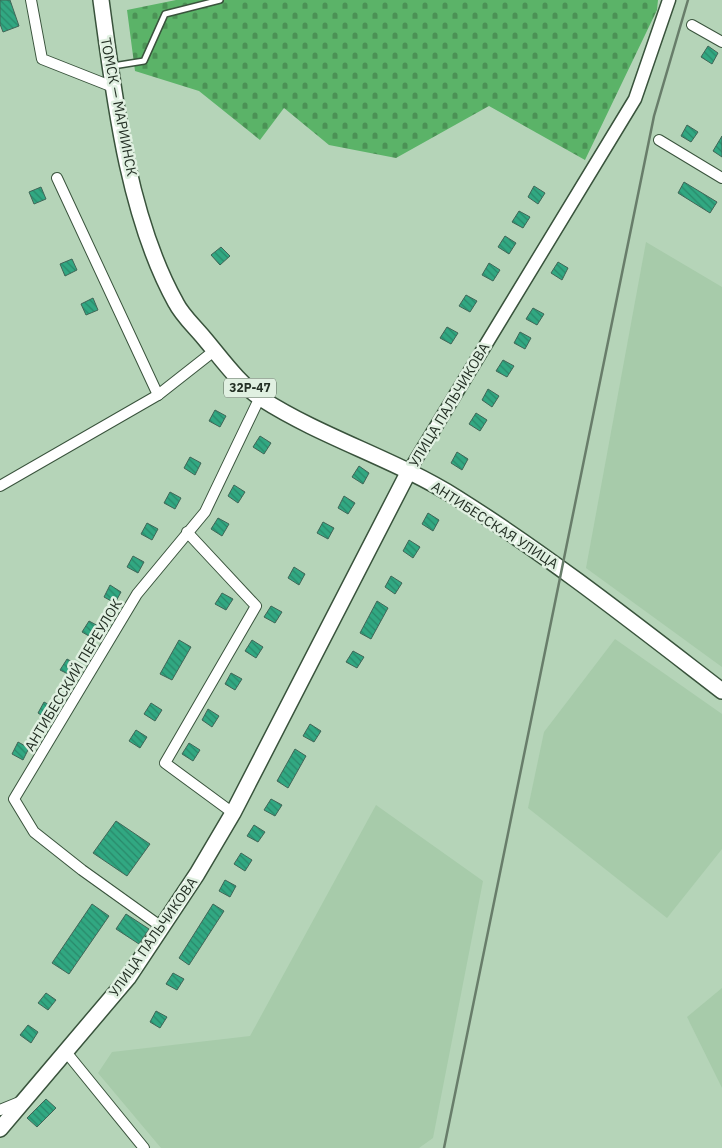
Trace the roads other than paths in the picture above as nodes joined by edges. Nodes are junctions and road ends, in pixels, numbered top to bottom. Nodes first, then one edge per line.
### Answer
1 (31, 0) edge
2 (101, 0) edge
3 (220, 0) edge
4 (670, 0) edge
5 (692, 25) dead end
6 (722, 42) edge
7 (110, 66) junction
8 (113, 87) junction
9 (659, 140) dead end
10 (57, 178) dead end
11 (722, 178) edge
12 (149, 243) joint
13 (214, 350) junction
14 (158, 395) junction
15 (260, 398) junction
16 (409, 470) junction
17 (0, 486) edge
18 (186, 532) junction
19 (722, 691) edge
20 (233, 813) junction
21 (163, 928) junction
22 (66, 1052) junction
23 (25, 1100) junction
24 (0, 1110) edge
25 (0, 1129) edge
26 (144, 1148) edge

1 - 8 street
2 - 7 main road, ТОМСК — МАРИИНСК / 32Р-47
3 - 7 lane
4 - 16 street, УЛИЦА ПАЛЬЧИКОВА
5 - 6 street
7 - 8 main road, ТОМСК — МАРИИНСК / 32Р-47
8 - 12 main road, ТОМСК — МАРИИНСК / 32Р-47
9 - 11 street
10 - 14 street
12 - 13 main road, АНТИБЕССКАЯ УЛИЦА / 32Р-47
13 - 14 street
13 - 15 main road, АНТИБЕССКАЯ УЛИЦА / 32Р-47
14 - 17 street
15 - 16 main road, АНТИБЕССКАЯ УЛИЦА / 32Р-47
15 - 18 street, АНТИБЕССКИЙ ПЕРЕУЛОК
16 - 19 main road, АНТИБЕССКАЯ УЛИЦА
16 - 20 main road, УЛИЦА ПАЛЬЧИКОВА
18 - 20 street
18 - 21 street, АНТИБЕССКИЙ ПЕРЕУЛОК
20 - 21 main road, УЛИЦА ПАЛЬЧИКОВА
21 - 22 main road, УЛИЦА ПАЛЬЧИКОВА
22 - 23 main road, УЛИЦА ПАЛЬЧИКОВА
22 - 26 street
23 - 24 street, УЛИЦА ПАЛЬЧИКОВА
23 - 25 main road, УЛИЦА ПАЛЬЧИКОВА

